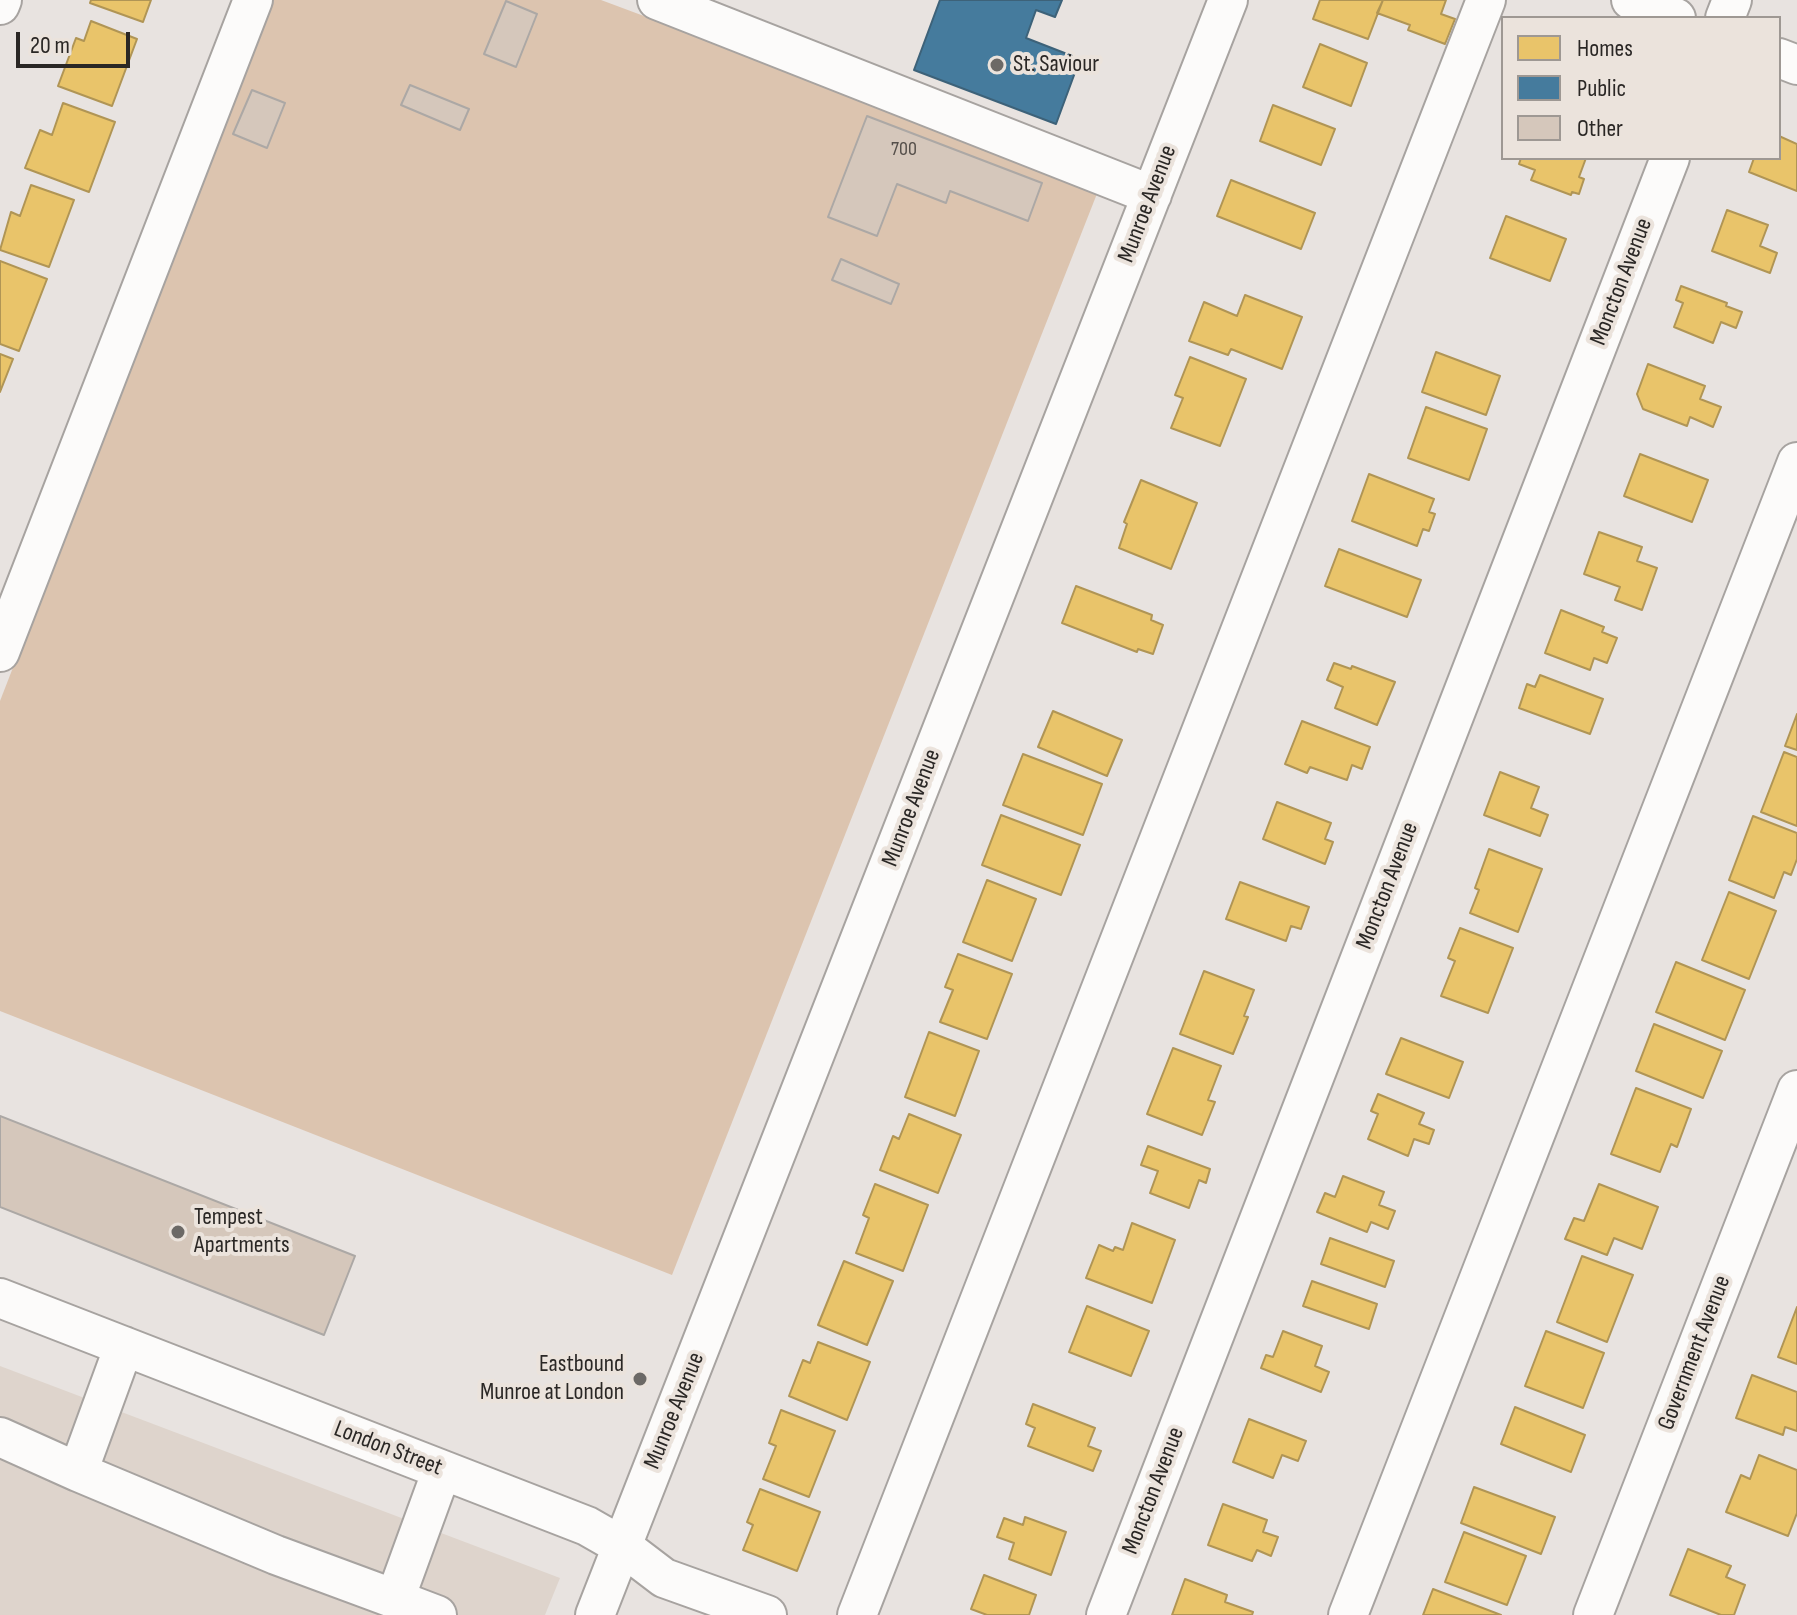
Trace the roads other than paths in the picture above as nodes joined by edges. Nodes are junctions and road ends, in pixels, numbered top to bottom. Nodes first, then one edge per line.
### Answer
1 (253, 0) edge
2 (657, 0) edge
3 (1228, 0) edge
4 (1486, 0) edge
5 (1631, 0) edge
6 (1671, 16) edge
7 (1669, 160) edge
8 (1152, 195) junction
9 (1797, 462) edge
10 (0, 652) edge
11 (1797, 1090) edge
12 (0, 1298) edge
13 (124, 1346) junction
14 (0, 1437) edge
15 (442, 1470) junction
16 (78, 1472) junction
17 (622, 1546) junction
18 (395, 1599) junction
19 (437, 1615) edge
20 (595, 1615) edge
21 (767, 1615) edge
22 (857, 1615) edge
23 (1106, 1615) edge
24 (1348, 1615) edge
25 (1593, 1615) edge

1 - 10 street
2 - 8 street
3 - 8 street, Munroe Avenue
4 - 22 street
5 - 6 street
7 - 23 street, Moncton Avenue
8 - 17 street, Munroe Avenue
9 - 24 street
11 - 25 street, Government Avenue
12 - 13 street, London Street
13 - 15 street, London Street
13 - 16 street
14 - 16 street
15 - 17 street, London Street
15 - 18 street
16 - 18 street
17 - 20 street, Munroe Avenue
17 - 21 street, London Street
18 - 19 street

